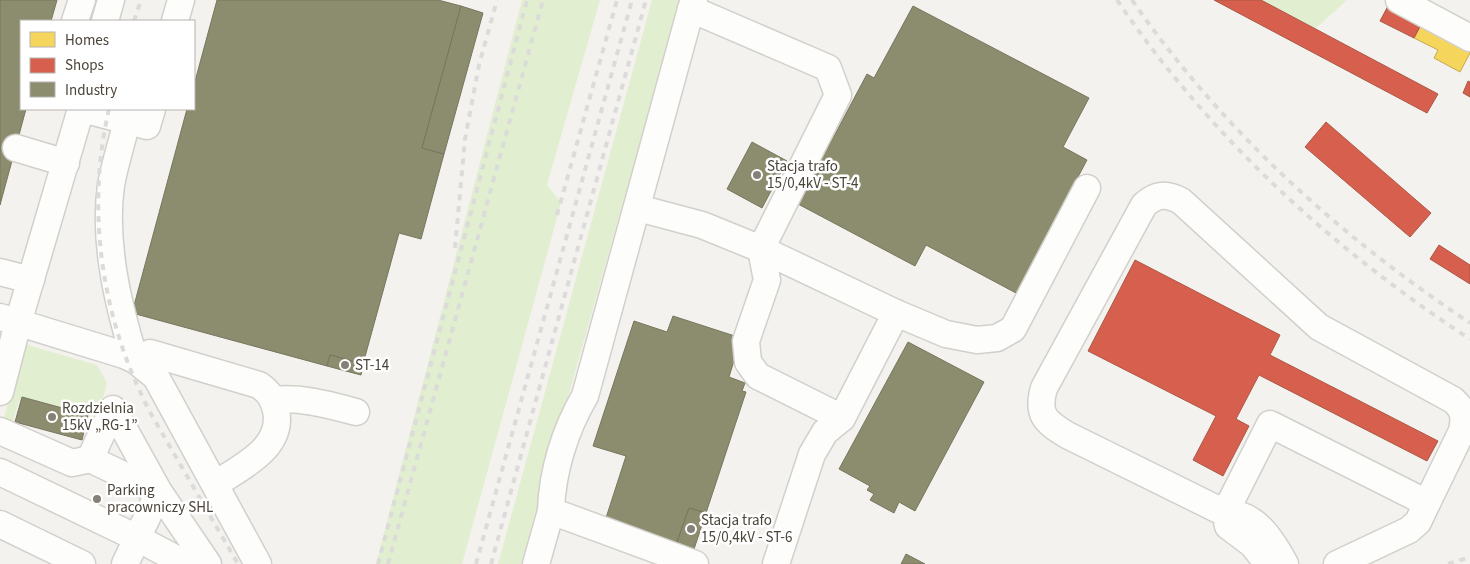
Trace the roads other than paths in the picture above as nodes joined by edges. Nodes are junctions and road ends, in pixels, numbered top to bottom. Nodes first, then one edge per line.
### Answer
1 (82, 0) edge
2 (111, 0) edge
3 (181, 0) edge
4 (1399, 0) edge
5 (693, 4) edge
6 (75, 20) edge
7 (105, 20) edge
8 (176, 20) edge
9 (1470, 38) edge
10 (81, 110) edge
11 (85, 110) edge
12 (152, 110) edge
13 (127, 121) junction
14 (16, 148) dead end
15 (66, 163) junction
16 (1088, 188) dead end
17 (638, 208) junction
18 (762, 249) junction
19 (0, 272) edge
20 (31, 280) junction
21 (896, 313) junction
22 (9, 320) edge
23 (135, 360) junction
24 (0, 392) edge
25 (274, 400) junction
26 (356, 412) dead end
27 (842, 418) junction
28 (0, 431) edge
29 (90, 459) junction
30 (0, 472) edge
31 (216, 484) junction
32 (158, 492) junction
33 (1427, 503) junction
34 (551, 511) junction
35 (1225, 513) junction
36 (0, 524) edge
37 (137, 538) junction
38 (82, 564) edge
39 (125, 564) edge
40 (186, 564) edge
41 (208, 564) edge
42 (258, 564) edge
43 (536, 564) edge
44 (695, 564) edge
45 (776, 564) edge
46 (1268, 564) edge
47 (1285, 564) edge
48 (1337, 564) edge

1 - 6 lane
2 - 7 lane
3 - 8 lane
4 - 9 lane
5 - 17 lane
5 - 18 lane
10 - 15 lane
11 - 13 lane
12 - 13 lane
13 - 23 lane
14 - 15 lane
15 - 20 lane
16 - 21 lane
17 - 18 lane
17 - 34 lane
18 - 21 lane
18 - 27 lane
19 - 20 lane
20 - 22 lane
21 - 27 lane
22 - 23 lane
22 - 24 lane
23 - 25 lane
23 - 31 lane
25 - 26 lane
25 - 31 lane
27 - 45 lane
28 - 29 lane
29 - 32 lane
29 - 32 lane
30 - 37 lane
31 - 42 lane
32 - 37 lane
32 - 41 lane
33 - 35 lane
33 - 35 lane
33 - 48 lane
34 - 43 lane
34 - 44 lane
35 - 46 lane
35 - 47 lane
36 - 38 lane
37 - 39 lane
37 - 40 lane

